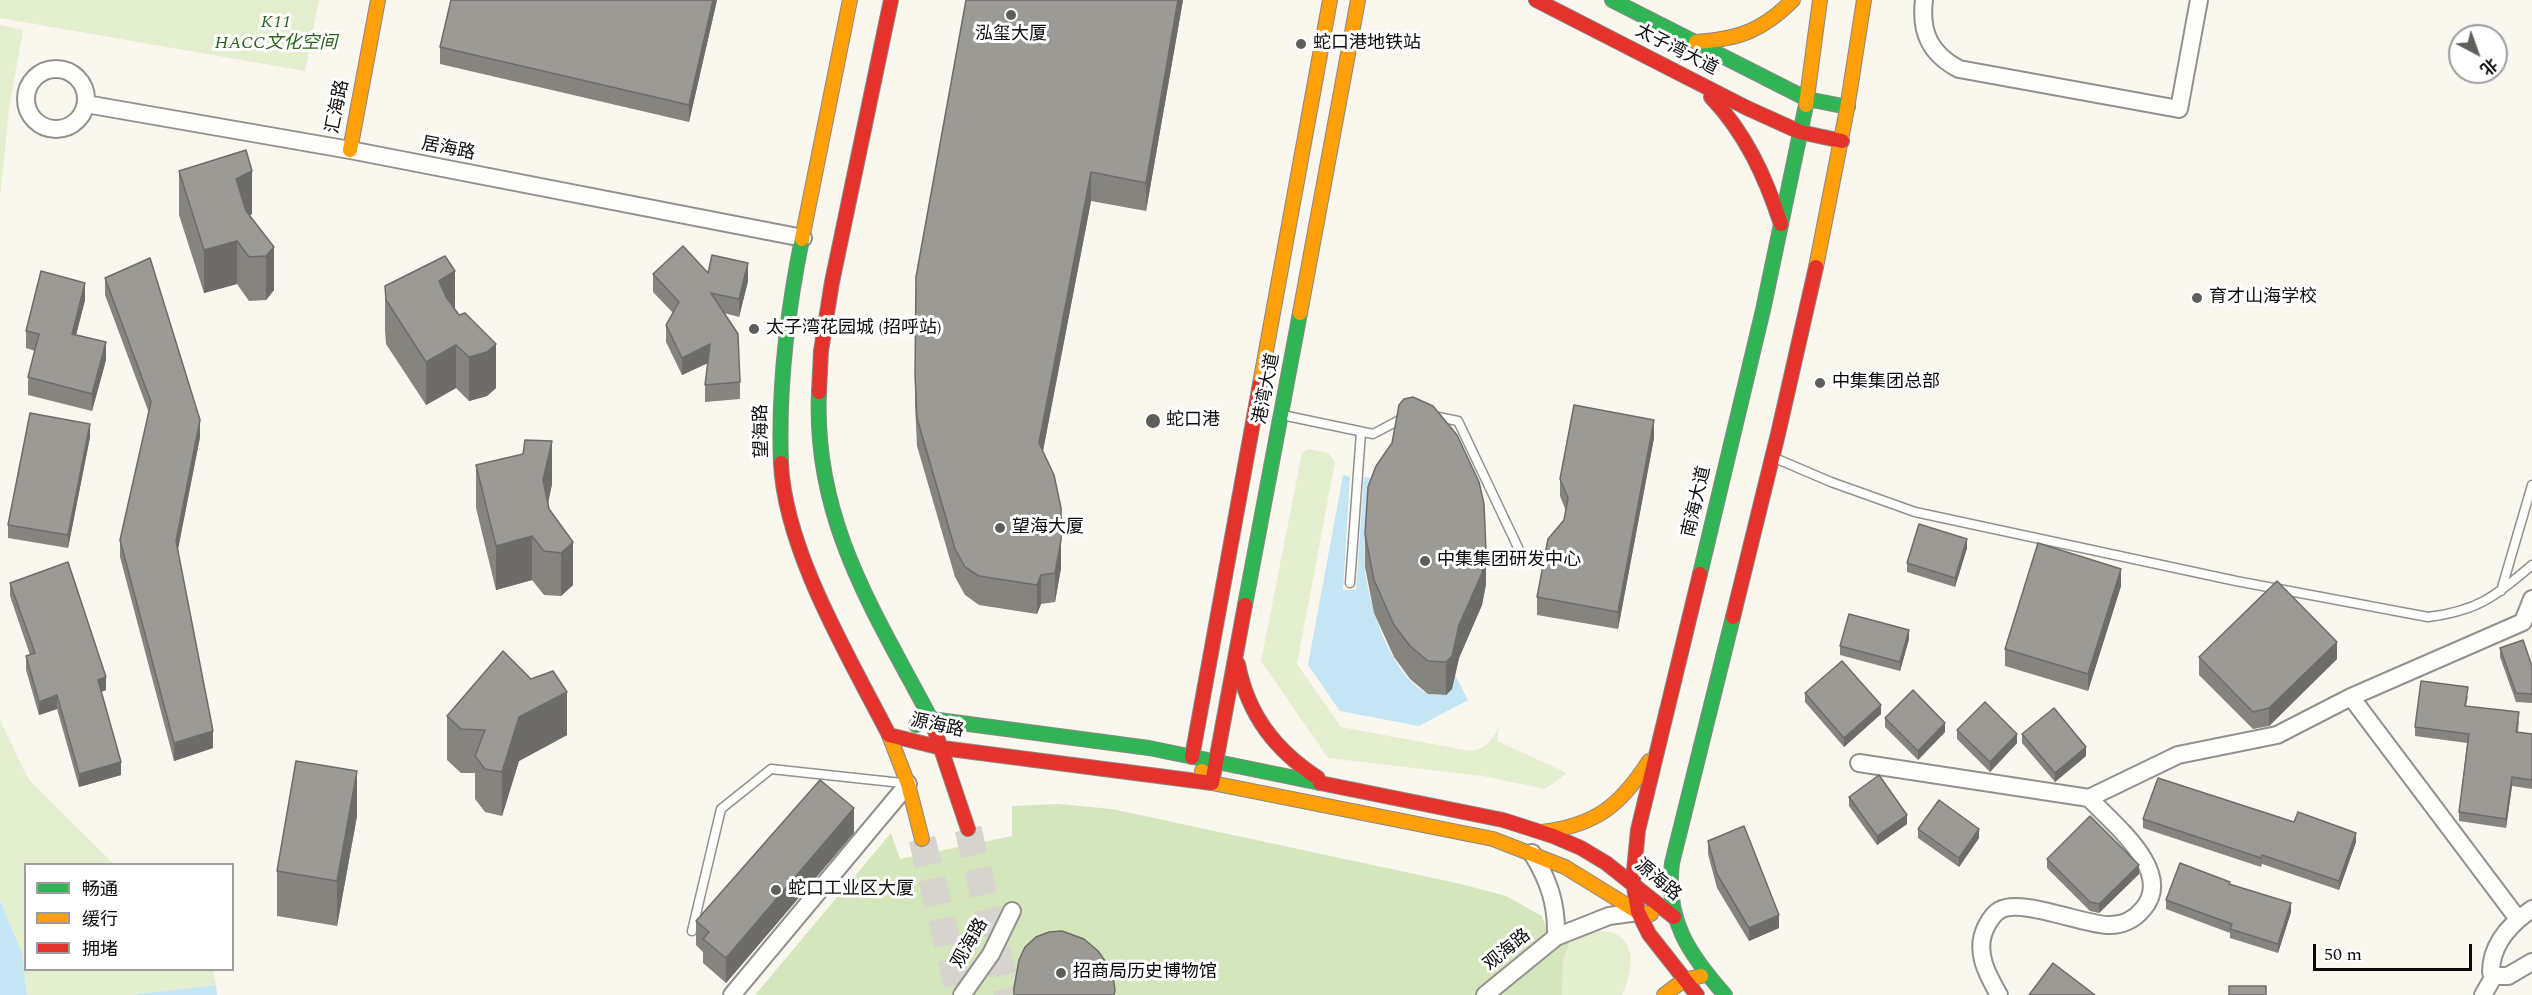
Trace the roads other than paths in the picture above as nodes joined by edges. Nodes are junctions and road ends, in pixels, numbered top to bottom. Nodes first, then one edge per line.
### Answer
1 (378, 0) edge
2 (850, 0) edge
3 (891, 0) edge
4 (1330, 0) edge
5 (1358, 0) edge
6 (1536, 0) edge
7 (1612, 0) edge
8 (1793, 0) edge
9 (1820, 0) edge
10 (1864, 0) edge
11 (1924, 0) edge
12 (2199, 0) edge
13 (1696, 42) junction
14 (1694, 81) junction
15 (1807, 99) junction
16 (86, 105) dead end
17 (1848, 107) junction
18 (1800, 132) junction
19 (1842, 141) junction
20 (350, 150) junction
21 (1781, 224) junction
22 (803, 238) junction
23 (1415, 412) edge
24 (1426, 414) edge
25 (1281, 415) junction
26 (1361, 432) junction
27 (1772, 456) junction
28 (2532, 485) edge
29 (1523, 558) dead end
30 (2532, 565) edge
31 (1350, 583) dead end
32 (2501, 592) junction
33 (2532, 599) edge
34 (2528, 624) edge
35 (1236, 655) junction
36 (2351, 698) junction
37 (932, 719) junction
38 (889, 735) junction
39 (942, 748) junction
40 (1658, 748) junction
41 (1192, 757) junction
42 (1216, 762) junction
43 (1860, 763) dead end
44 (1212, 783) junction
45 (908, 784) junction
46 (1329, 784) junction
47 (2089, 798) junction
48 (968, 829) tunnel mouth
49 (1542, 832) junction
50 (922, 839) tunnel mouth
51 (1532, 853) junction
52 (1634, 885) junction
53 (1012, 911) dead end
54 (1638, 912) junction
55 (2525, 914) edge
56 (1674, 917) junction
57 (692, 931) dead end
58 (1556, 937) junction
59 (2532, 962) edge
60 (1707, 974) junction
61 (2494, 976) junction
62 (1684, 980) junction
63 (732, 995) edge
64 (962, 995) edge
65 (1485, 995) edge
66 (1664, 995) edge
67 (1697, 995) edge
68 (1725, 995) edge
69 (1999, 995) edge
70 (2483, 995) edge

1 - 20 main road, 汇海路
2 - 22 main road, 望海路
3 - 37 main road
4 - 41 main road, 港湾大道
5 - 25 main road, 港湾大道
6 - 14 main road, 太子湾大道
7 - 13 main road, 太子湾大道
8 - 13 main road
9 - 15 main road, 南海大道
10 - 17 main road
11 - 12 street
13 - 15 main road, 太子湾大道
14 - 18 main road, 太子湾大道
14 - 21 main road
15 - 17 main road, 太子湾大道
15 - 18 main road, 南海大道
16 - 20 street, 居海路
17 - 19 main road
18 - 19 main road, 太子湾大道
18 - 21 main road, 南海大道
19 - 27 main road
20 - 22 street, 居海路
21 - 40 main road, 南海大道
22 - 38 main road, 望海路
23 - 26 lane
24 - 29 lane
25 - 26 lane
25 - 35 main road, 港湾大道
26 - 31 lane
27 - 32 lane
27 - 56 main road
28 - 32 lane
30 - 32 lane
33 - 34 street
34 - 36 street
35 - 42 main road, 港湾大道
35 - 46 main road
36 - 47 street
36 - 55 street
37 - 38 main road, 源海路
37 - 39 main road
37 - 41 main road, 源海路
38 - 39 main road, 源海路
38 - 45 main road, 望海路
39 - 44 main road, 源海路
39 - 48 main road
40 - 49 main road
40 - 52 main road, 南海大道
41 - 42 main road, 源海路
41 - 44 main road
42 - 44 main road, 港湾大道
42 - 46 main road, 源海路
43 - 47 street
44 - 51 main road, 源海路
45 - 50 main road, 望海路
45 - 57 lane
45 - 63 street
46 - 49 main road, 源海路
47 - 69 street
49 - 52 main road, 源海路
51 - 54 main road, 源海路
51 - 58 street, 观海路
52 - 54 main road, 南海大道
52 - 56 main road, 源海路
53 - 64 street, 观海路
54 - 56 main road, 源海路
54 - 58 street, 观海路
54 - 62 main road, 南海大道
55 - 61 street
56 - 60 main road
58 - 65 street, 观海路
59 - 61 street
60 - 62 main road
60 - 67 main road
60 - 68 main road
61 - 70 street
62 - 66 main road
62 - 67 main road, 南海大道

